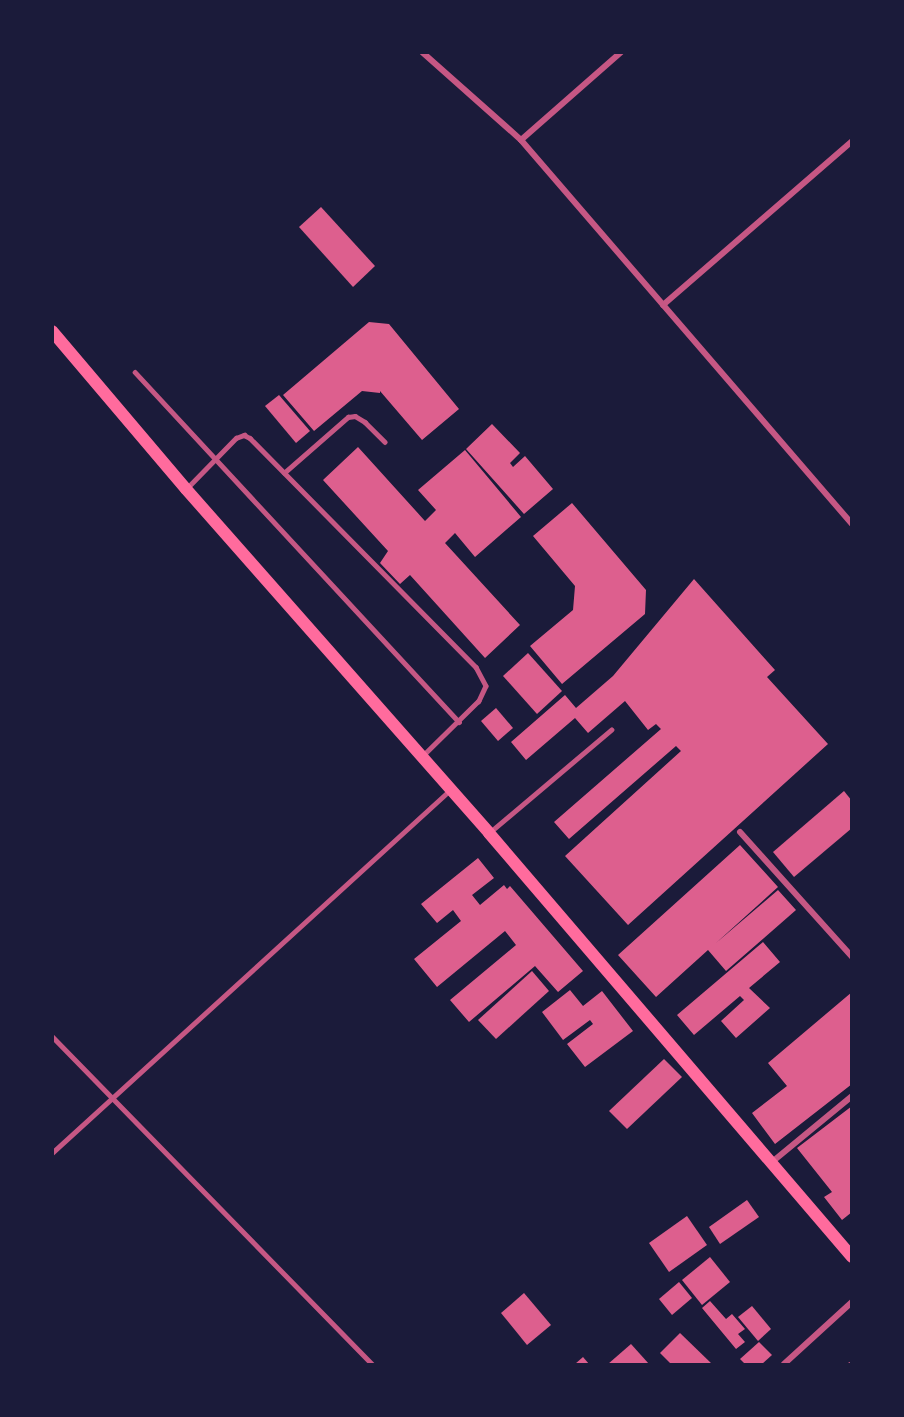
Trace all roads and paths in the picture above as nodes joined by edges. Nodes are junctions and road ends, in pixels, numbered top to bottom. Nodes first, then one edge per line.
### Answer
1 (422, 52) edge
2 (621, 52) edge
3 (521, 140) junction
4 (852, 141) edge
5 (663, 304) junction
6 (52, 332) edge
7 (135, 372) dead end
8 (385, 442) dead end
9 (215, 459) junction
10 (284, 472) junction
11 (186, 489) junction
12 (852, 524) edge
13 (459, 722) junction
14 (611, 730) dead end
15 (422, 757) junction
16 (451, 789) junction
17 (740, 832) dead end
18 (489, 833) junction
19 (852, 957) edge
20 (52, 1036) edge
21 (852, 1096) edge
22 (113, 1100) junction
23 (52, 1153) edge
24 (772, 1162) junction
25 (852, 1257) edge
26 (852, 1302) edge
27 (372, 1365) edge
28 (784, 1365) edge

1 - 3 street
2 - 3 street
3 - 5 street
4 - 5 street
5 - 12 street
6 - 11 main road
7 - 9 lane
8 - 10 lane
9 - 10 lane
9 - 11 lane
9 - 13 lane
10 - 13 lane
11 - 15 main road
13 - 15 lane
14 - 18 lane
15 - 16 main road
16 - 18 main road
16 - 22 lane
17 - 19 street
18 - 24 main road
20 - 22 lane
21 - 24 street
22 - 23 lane
22 - 27 lane
24 - 25 main road
26 - 28 street

